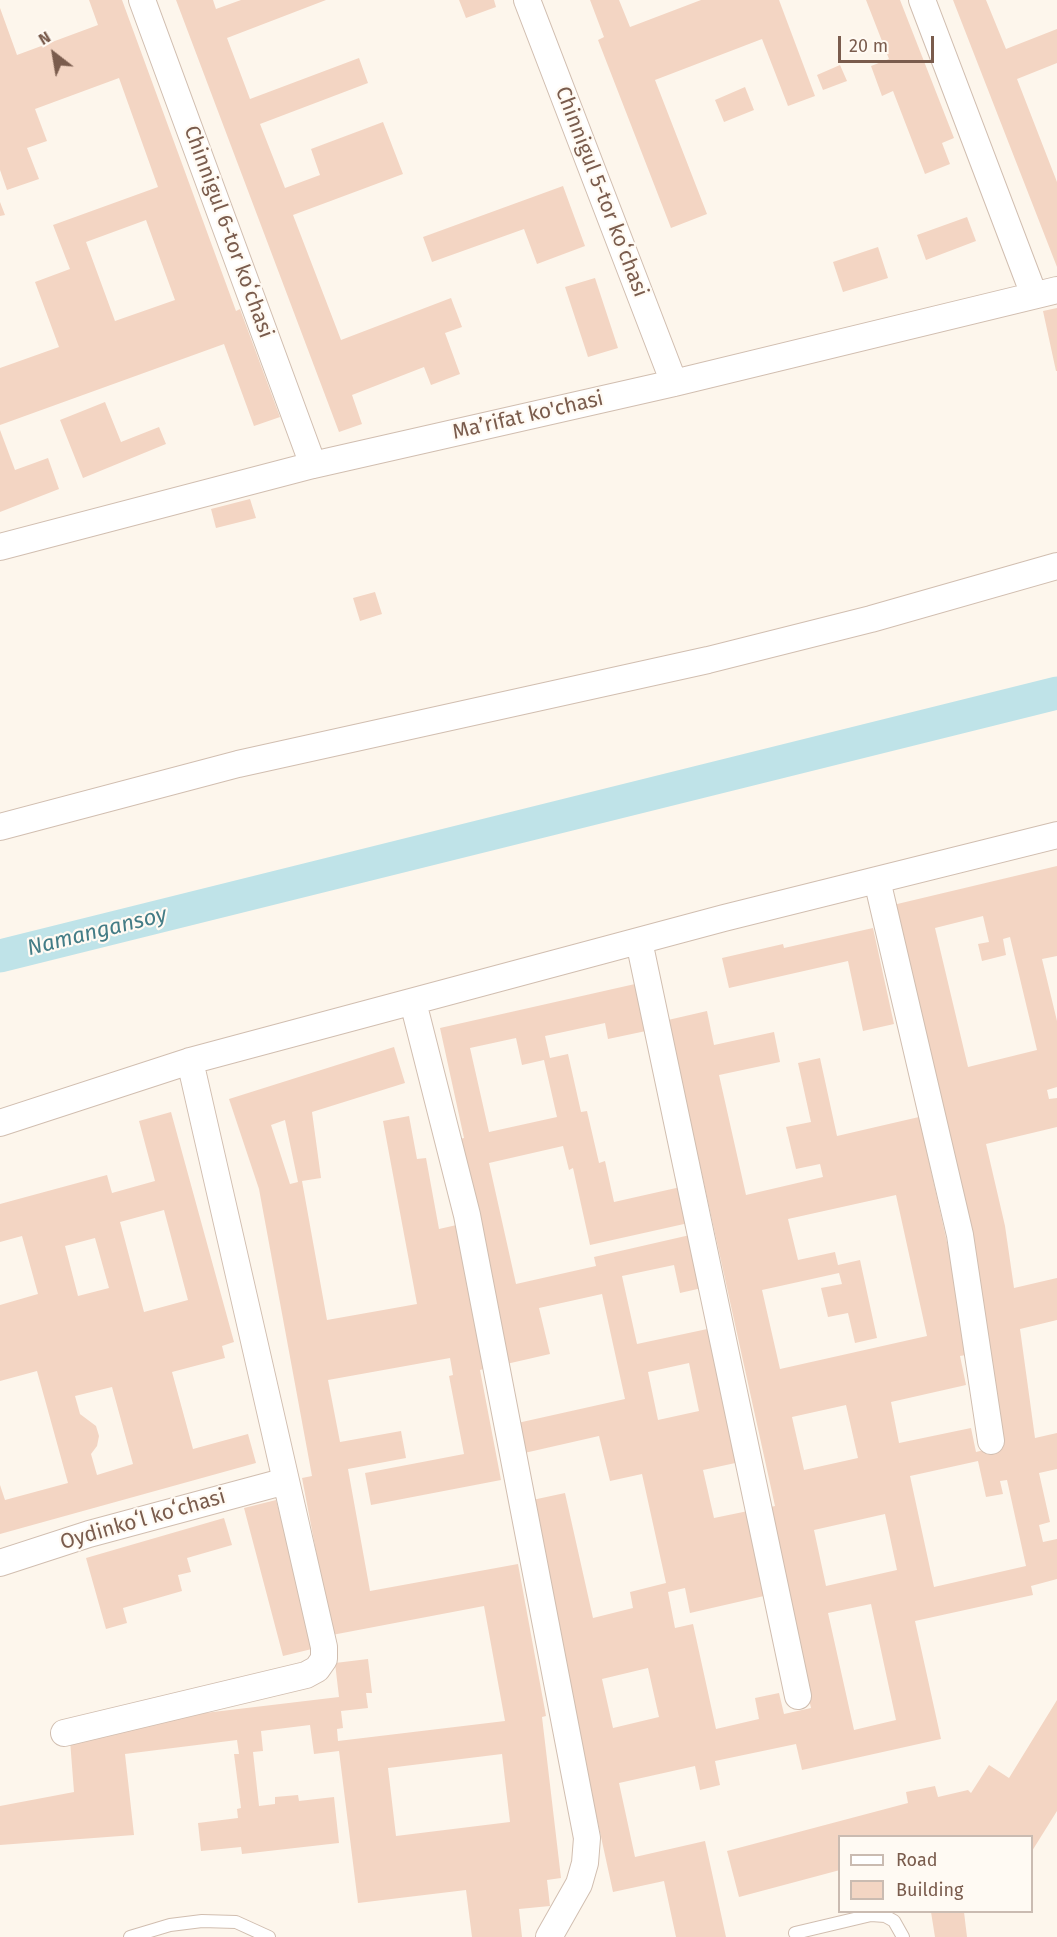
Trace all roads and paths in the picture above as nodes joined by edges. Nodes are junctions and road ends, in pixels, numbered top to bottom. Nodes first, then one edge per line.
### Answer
1 (142, 0) edge
2 (527, 0) edge
3 (922, 0) edge
4 (1045, 293) edge
5 (674, 383) junction
6 (313, 465) junction
7 (0, 546) edge
8 (1057, 566) edge
9 (0, 828) edge
10 (1057, 835) edge
11 (877, 880) junction
12 (639, 941) junction
13 (413, 1002) junction
14 (190, 1061) junction
15 (0, 1123) edge
16 (991, 1441) dead end
17 (286, 1481) junction
18 (0, 1563) edge
19 (798, 1696) dead end
20 (64, 1733) dead end
21 (795, 1933) dead end
22 (130, 1937) edge
23 (269, 1937) edge
24 (549, 1937) edge
25 (903, 1937) edge

1 - 6 street, Chinnigul 6-tor koʻchasi
2 - 5 street, Chinnigul 5-tor koʻchasi
3 - 4 street
4 - 5 street, Maʼrifat ko'chasi
5 - 6 street, Maʼrifat ko'chasi
6 - 7 street, Maʼrifat ko'chasi
8 - 9 street
10 - 11 street
11 - 12 street
11 - 16 street
12 - 13 street
12 - 19 street
13 - 14 street
13 - 24 street
14 - 15 street
14 - 17 street
17 - 18 street, Oydinkoʻl koʻchasi
17 - 20 street
21 - 25 lane
22 - 23 lane

